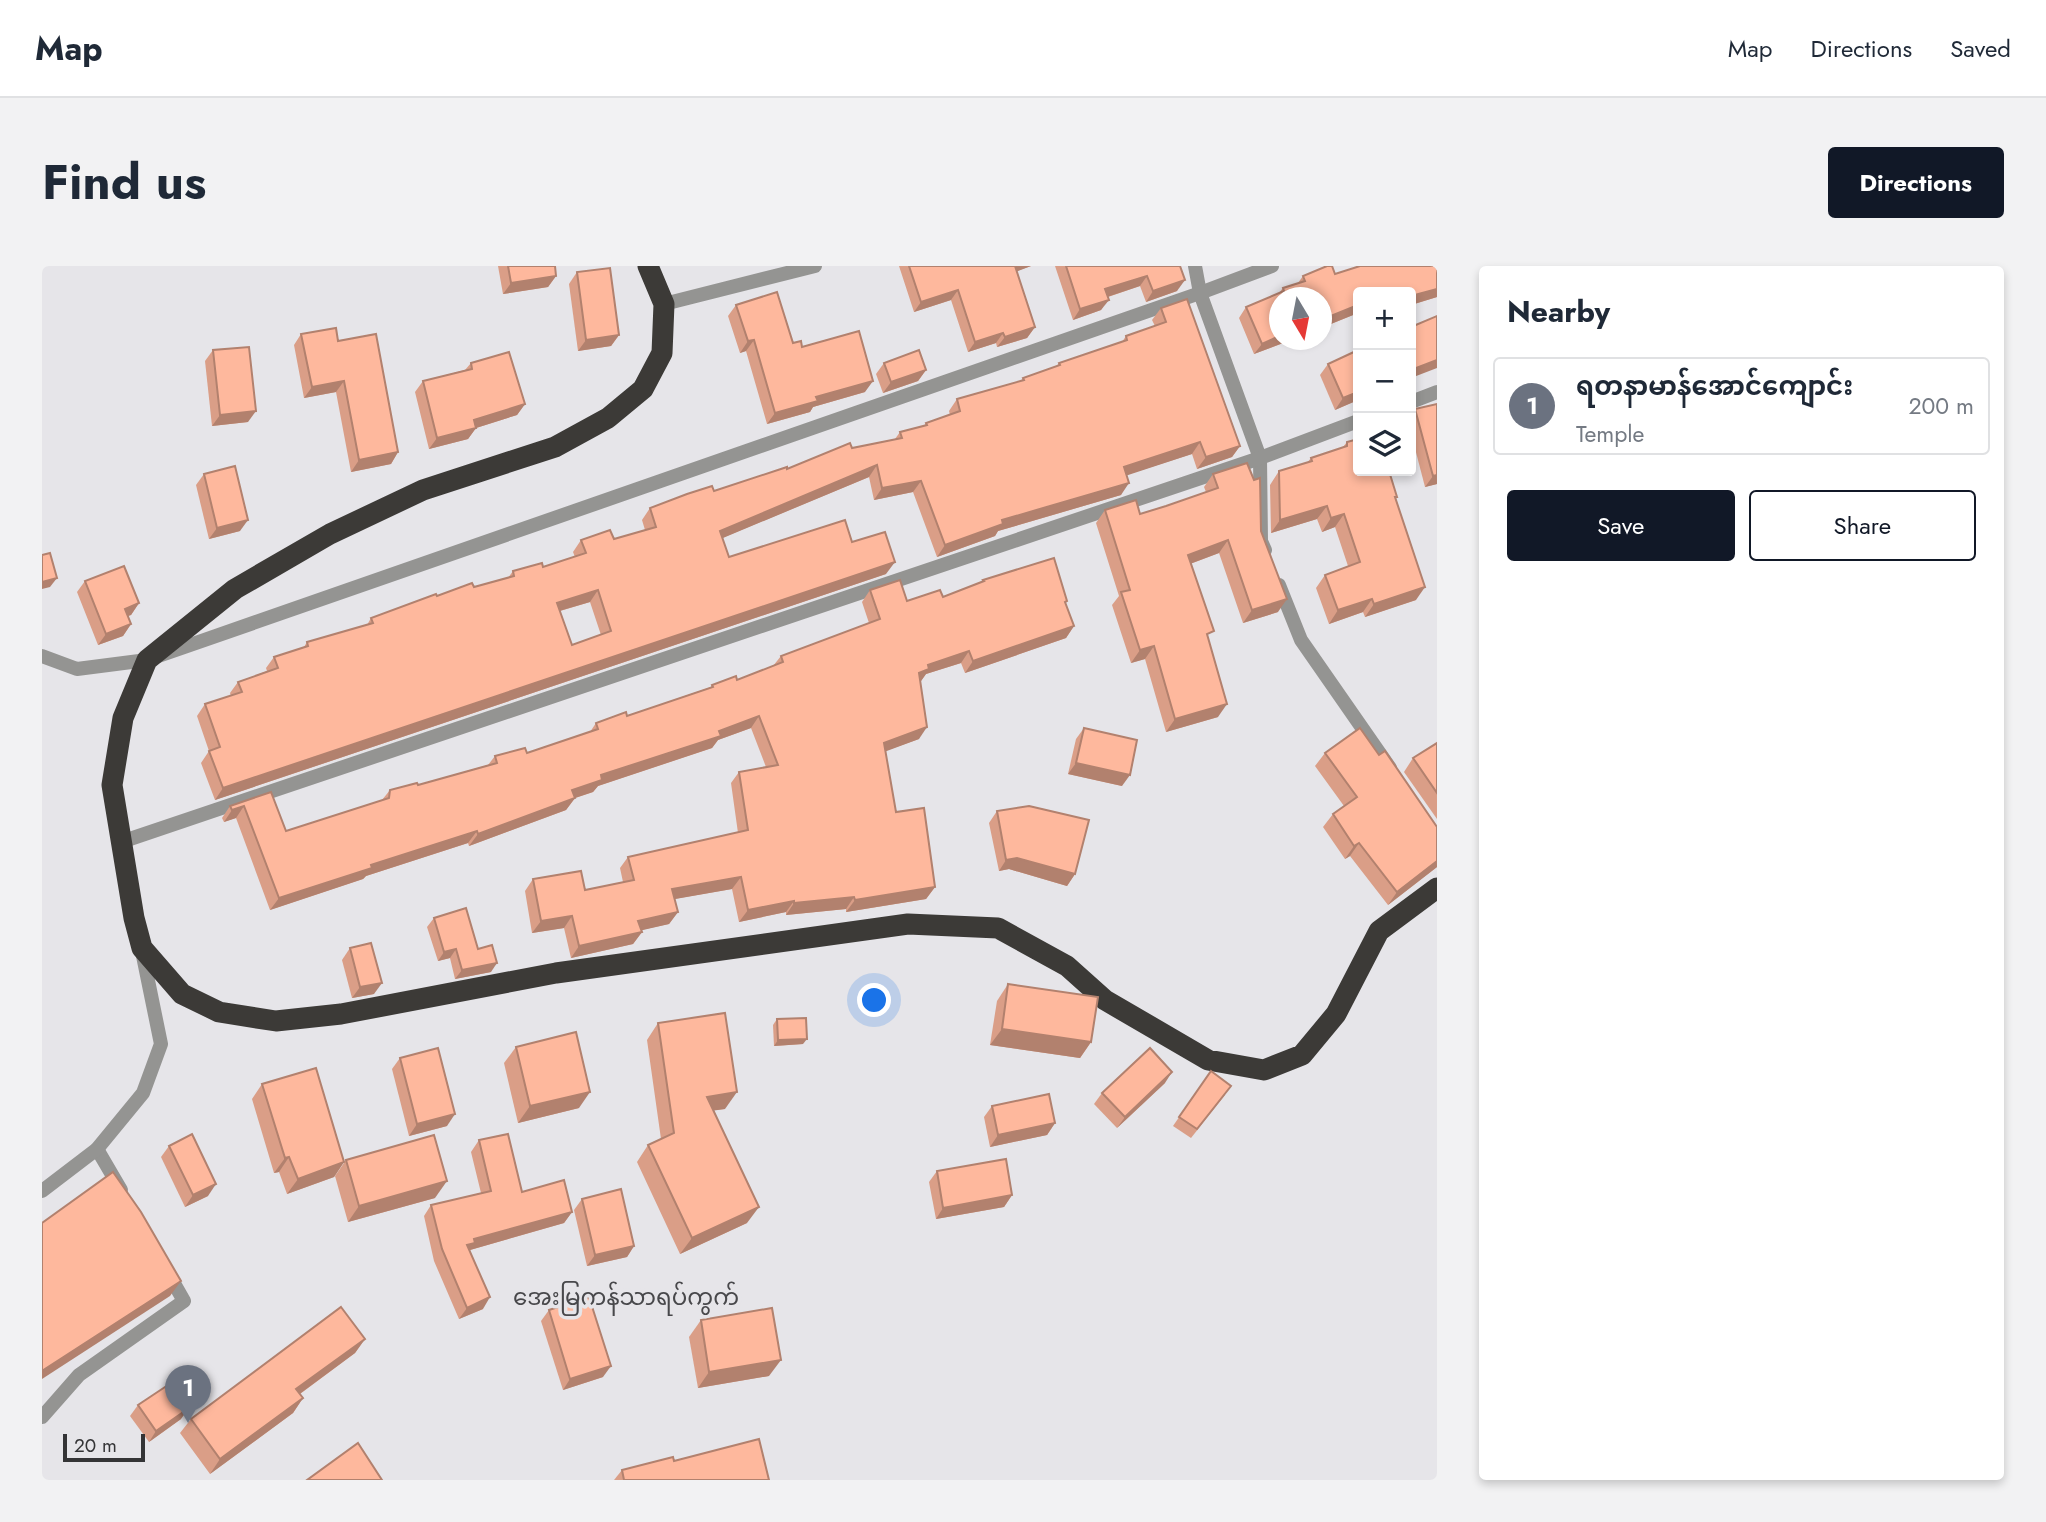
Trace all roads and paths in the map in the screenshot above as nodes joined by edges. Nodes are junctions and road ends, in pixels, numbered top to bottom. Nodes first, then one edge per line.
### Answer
1 (648, 266) edge
2 (815, 266) edge
3 (1195, 266) edge
4 (1272, 266) edge
5 (1200, 293) junction
6 (664, 304) junction
7 (1437, 392) edge
8 (1416, 400) edge
9 (1353, 423) edge
10 (1260, 458) junction
11 (42, 656) edge
12 (147, 660) junction
13 (1401, 783) edge
14 (121, 842) junction
15 (1437, 888) edge
16 (142, 948) junction
17 (97, 1149) junction
18 (42, 1191) edge
19 (129, 1204) edge
20 (161, 1260) edge
21 (42, 1417) edge

1 - 6 highway
2 - 6 street
3 - 5 street
4 - 5 street
5 - 10 street
5 - 12 street
6 - 12 highway
7 - 8 street
9 - 10 street
10 - 13 street
10 - 14 street
11 - 12 street
12 - 14 highway
14 - 16 highway
15 - 16 highway
16 - 17 street
17 - 18 street
17 - 19 street
20 - 21 street

